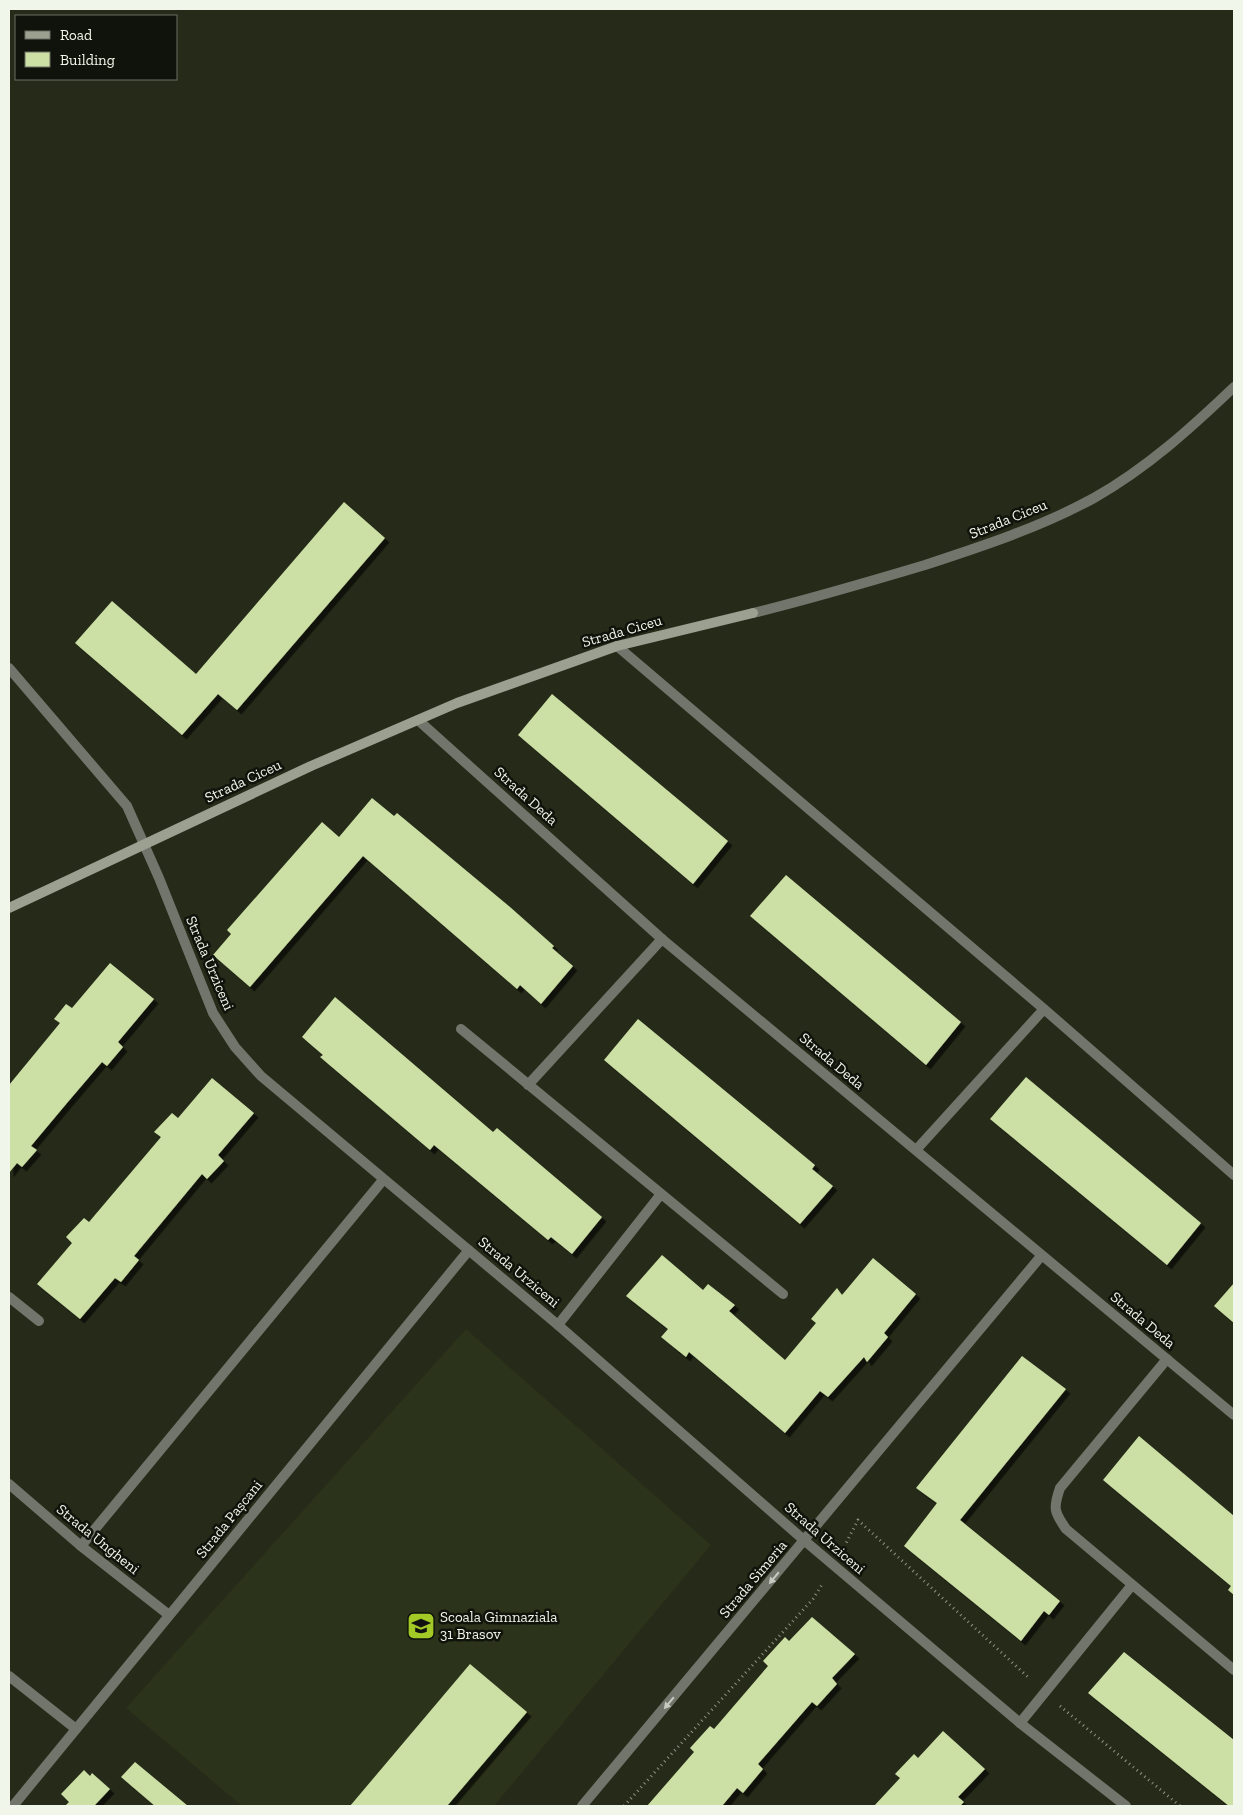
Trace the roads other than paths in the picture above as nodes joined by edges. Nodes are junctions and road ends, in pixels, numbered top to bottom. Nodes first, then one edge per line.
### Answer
1 (1234, 387) edge
2 (617, 646) junction
3 (9, 668) edge
4 (418, 720) junction
5 (144, 845) junction
6 (9, 908) edge
7 (662, 939) junction
8 (1044, 1009) junction
9 (461, 1029) dead end
10 (528, 1085) junction
11 (916, 1150) junction
12 (1234, 1175) edge
13 (383, 1180) junction
14 (661, 1194) junction
15 (469, 1250) junction
16 (1042, 1255) junction
17 (783, 1294) dead end
18 (9, 1297) edge
19 (39, 1322) dead end
20 (558, 1325) junction
21 (1167, 1359) junction
22 (1234, 1416) edge
23 (9, 1484) edge
24 (805, 1541) junction
25 (81, 1546) junction
26 (1132, 1585) junction
27 (169, 1615) junction
28 (1234, 1670) edge
29 (9, 1676) edge
30 (1020, 1723) junction
31 (76, 1729) junction
32 (13, 1806) edge
33 (582, 1806) edge
34 (1126, 1806) edge

1 - 2 street, Strada Ciceu
2 - 4 street, Strada Ciceu
2 - 8 street
3 - 5 street, Strada Urziceni
4 - 5 street, Strada Ciceu
4 - 7 street, Strada Deda
5 - 6 street, Strada Ciceu
5 - 13 street, Strada Urziceni
7 - 10 street
7 - 11 street, Strada Deda
8 - 11 street
8 - 12 street
9 - 10 street
10 - 14 street
11 - 16 street, Strada Deda
13 - 15 street, Strada Urziceni
13 - 25 street
14 - 17 street
14 - 20 street
15 - 20 street, Strada Urziceni
15 - 27 street, Strada Pașcani
16 - 21 street, Strada Deda
16 - 24 street, Strada Simeria
18 - 19 street
20 - 24 street, Strada Urziceni
21 - 22 street, Strada Deda
21 - 26 street
23 - 25 street, Strada Ungheni
24 - 30 street, Strada Urziceni
24 -> 33 street, Strada Simeria
25 - 27 street, Strada Ungheni
26 - 28 street
26 - 30 street
27 - 31 street, Strada Pașcani
29 - 31 street
30 - 34 street, Strada Urziceni
31 - 32 street, Strada Pașcani

